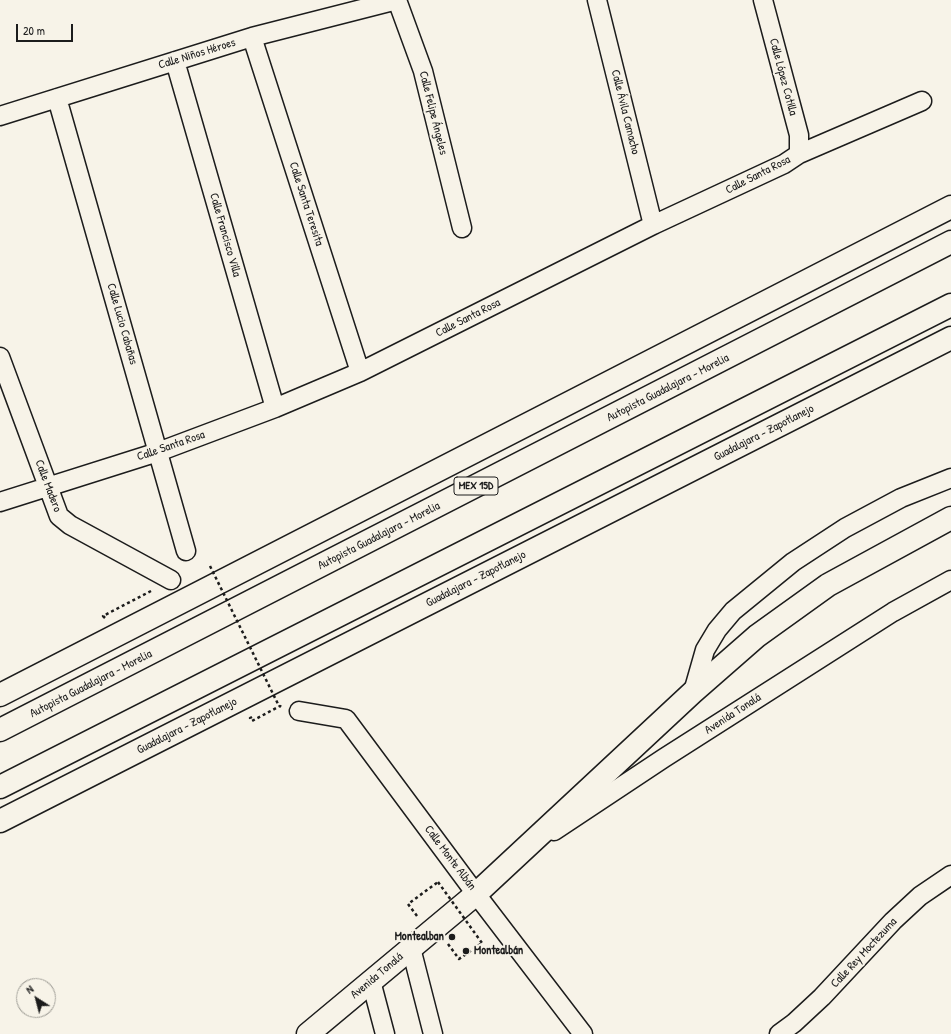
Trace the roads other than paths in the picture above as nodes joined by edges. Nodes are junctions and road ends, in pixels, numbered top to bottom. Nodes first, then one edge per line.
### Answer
1 (397, 0) edge
2 (597, 0) edge
3 (763, 0) edge
4 (252, 37) junction
5 (174, 61) junction
6 (57, 98) junction
7 (922, 101) dead end
8 (0, 116) edge
9 (799, 154) junction
10 (951, 207) edge
11 (653, 225) junction
12 (462, 228) dead end
13 (951, 242) edge
14 (951, 305) edge
15 (951, 338) edge
16 (0, 357) edge
17 (360, 372) junction
18 (275, 408) junction
19 (158, 452) junction
20 (951, 478) edge
21 (47, 486) junction
22 (0, 502) edge
23 (951, 518) edge
24 (186, 551) dead end
25 (172, 580) dead end
26 (951, 580) edge
27 (693, 692) junction
28 (0, 694) edge
29 (299, 711) road end
30 (0, 730) edge
31 (0, 786) edge
32 (0, 821) edge
33 (518, 855) junction
34 (951, 874) edge
35 (476, 894) junction
36 (411, 948) junction
37 (371, 981) junction
38 (308, 1034) edge
39 (385, 1034) edge
40 (433, 1034) edge
41 (583, 1034) edge
42 (779, 1034) edge

1 - 4 street, Calle Niños Héroes
1 - 12 street, Calle Felipe Ángeles
2 - 11 street, Calle Ávila Camacho
3 - 9 street, Calle López Cotilla
4 - 5 street, Calle Niños Héroes
4 - 17 street, Calle Santa Teresita
5 - 6 street, Calle Niños Héroes
5 - 18 street, Calle Francisco Villa
6 - 8 street, Calle Niños Héroes
6 - 19 street, Calle Lucio Cabañas
7 - 9 street, Calle Santa Rosa
9 - 11 street, Calle Santa Rosa
10 - 28 main road
11 - 17 street, Calle Santa Rosa
13 - 30 main road, Autopista Guadalajara - Morelia / MEX 15D
14 - 31 main road
15 - 32 main road, Guadalajara - Zapotlanejo
16 - 21 street, Calle Madero
17 - 18 street, Calle Santa Rosa
18 - 19 street, Calle Santa Rosa
19 - 21 street, Calle Santa Rosa
19 - 24 street, Calle Lucio Cabañas
20 - 27 street
21 - 22 street, Calle Santa Rosa
21 - 25 street, Calle Madero
23 - 27 main road, Avenida Tonalá
26 - 33 street, Avenida Tonalá
27 - 33 main road, Avenida Tonalá
29 - 35 street, Calle Monte Albán
33 - 35 main road, Avenida Tonalá
34 - 42 street, Calle Rey Moctezuma
35 - 36 main road, Avenida Tonalá
35 - 41 street, Calle Monte Albán
36 - 37 main road, Avenida Tonalá
36 - 40 street
37 - 38 main road, Avenida Tonalá
37 - 39 street

